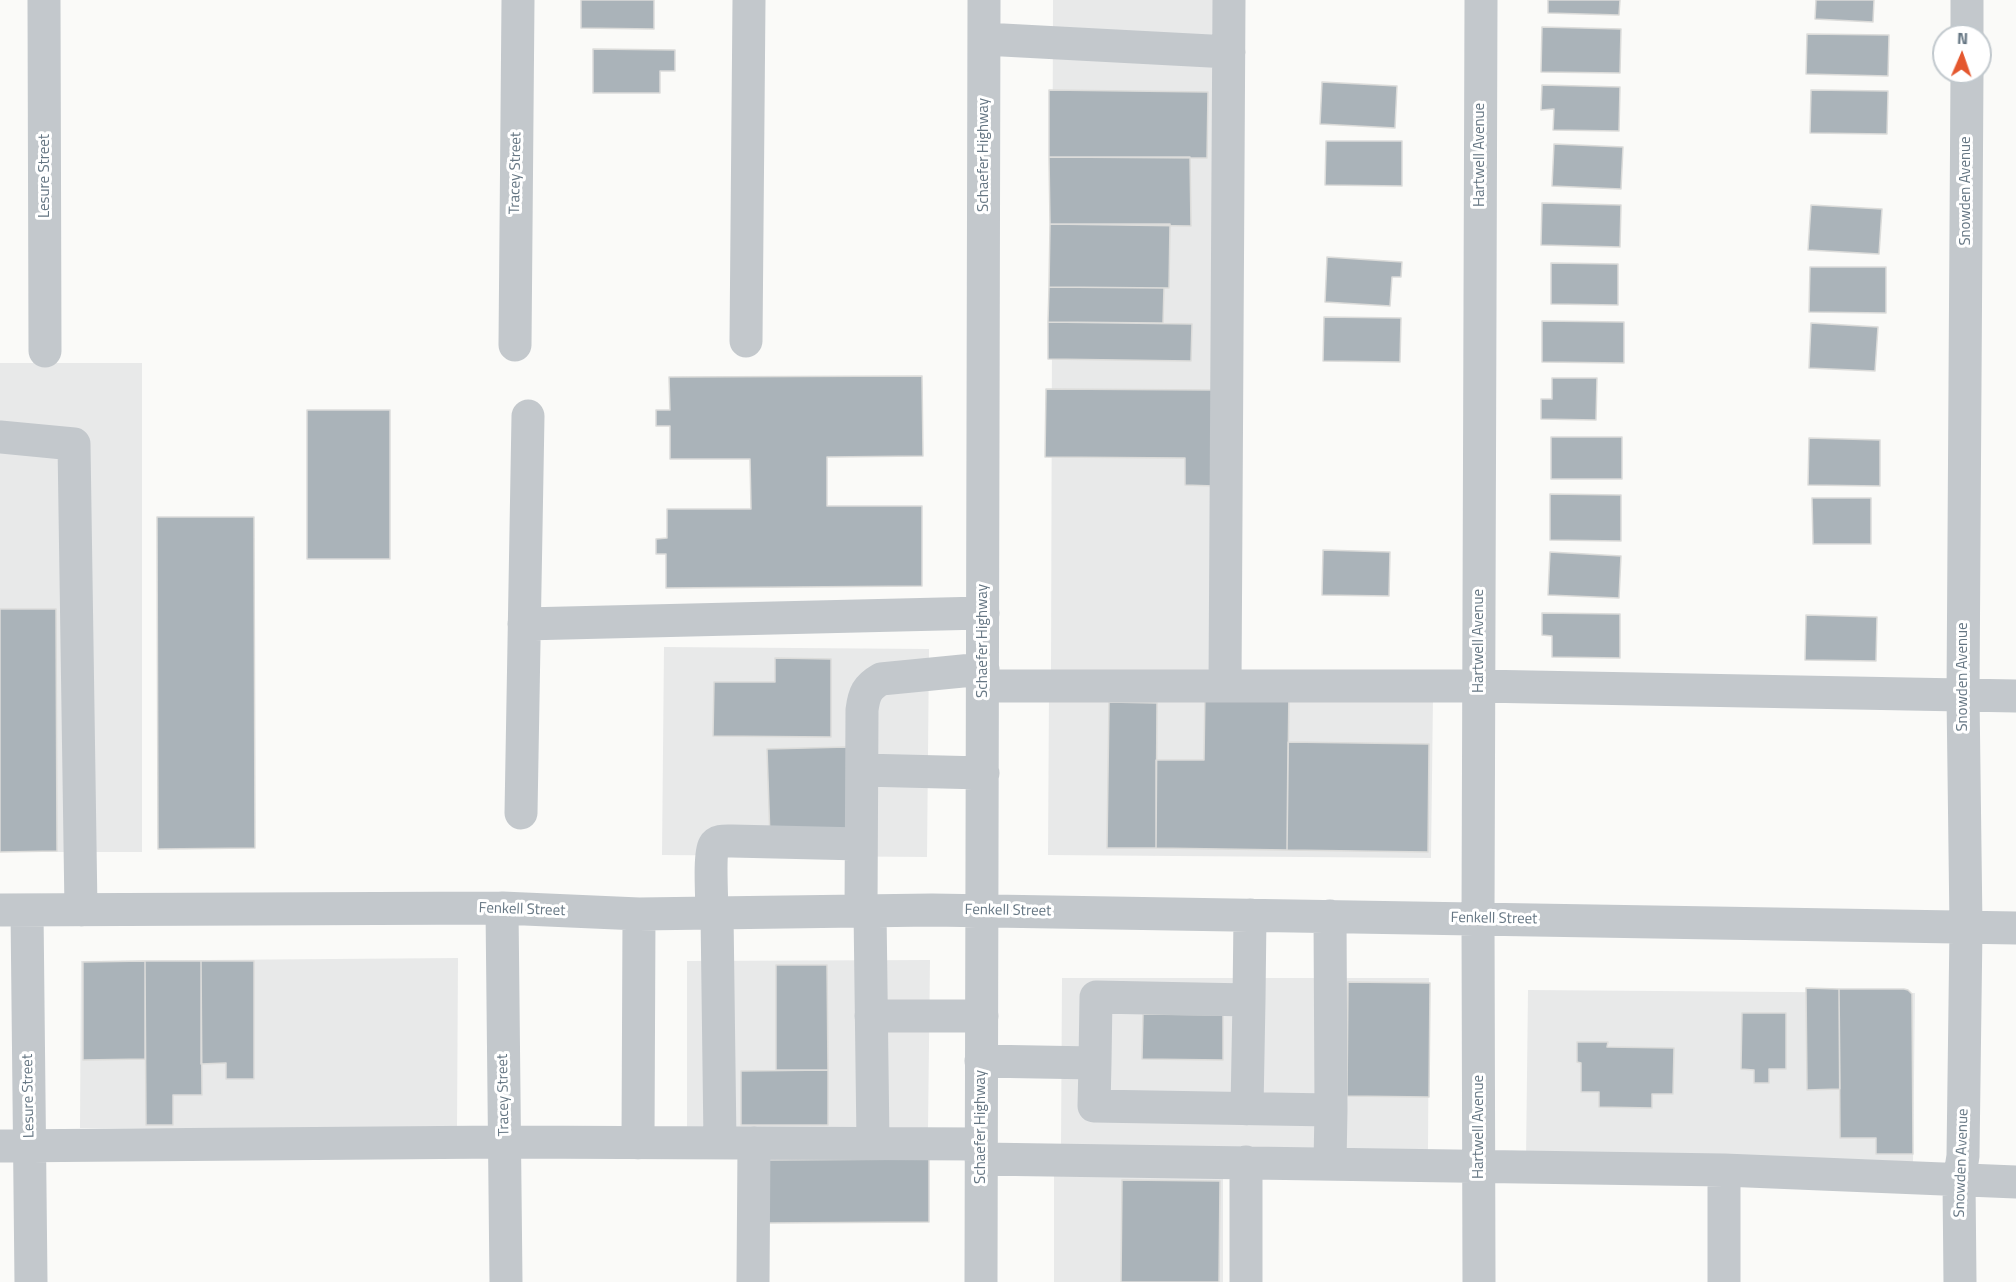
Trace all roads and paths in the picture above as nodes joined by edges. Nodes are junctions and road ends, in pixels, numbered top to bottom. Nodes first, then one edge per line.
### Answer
1 (44, 0) edge
2 (518, 0) edge
3 (749, 0) edge
4 (984, 0) edge
5 (1229, 0) edge
6 (1481, 0) edge
7 (1967, 0) edge
8 (1967, 24) edge
9 (984, 39) junction
10 (1229, 52) junction
11 (1967, 84) edge
12 (746, 341) dead end
13 (514, 345) dead end
14 (45, 351) dead end
15 (528, 416) dead end
16 (0, 437) edge
17 (983, 613) junction
18 (524, 624) junction
19 (983, 677) junction
20 (1226, 686) junction
21 (1478, 686) junction
22 (1963, 695) junction
23 (2016, 696) edge
24 (862, 770) junction
25 (982, 773) junction
26 (521, 813) dead end
27 (861, 844) junction
28 (502, 908) junction
29 (14, 910) edge
30 (81, 910) junction
31 (866, 910) junction
32 (982, 911) junction
33 (714, 913) junction
34 (639, 914) junction
35 (1250, 915) junction
36 (1330, 916) junction
37 (1478, 918) junction
38 (1966, 927) junction
39 (2016, 928) edge
40 (1249, 1000) junction
41 (871, 1016) junction
42 (982, 1016) junction
43 (981, 1061) junction
44 (1095, 1063) junction
45 (1247, 1109) junction
46 (1331, 1110) junction
47 (504, 1142) junction
48 (638, 1143) junction
49 (720, 1143) junction
50 (754, 1143) junction
51 (873, 1143) junction
52 (15, 1145) edge
53 (981, 1151) junction
54 (1246, 1162) junction
55 (1330, 1163) junction
56 (1479, 1166) junction
57 (1724, 1170) junction
58 (1959, 1181) junction
59 (2016, 1182) edge
60 (31, 1282) edge
61 (506, 1282) edge
62 (753, 1282) edge
63 (981, 1282) edge
64 (1246, 1282) edge
65 (1479, 1282) edge
66 (1724, 1282) edge
67 (1960, 1282) edge

1 - 14 street, Lesure Street
2 - 13 street, Tracey Street
3 - 12 street
4 - 9 street, Schaefer Highway
5 - 10 street
6 - 21 street, Hartwell Avenue
7 - 8 street
9 - 10 street
9 - 17 street, Schaefer Highway
10 - 20 street
11 - 22 street, Snowden Avenue
15 - 18 street
16 - 30 street
17 - 18 street
17 - 19 street, Schaefer Highway
18 - 26 street
19 - 20 street
19 - 24 street
19 - 25 street, Schaefer Highway
20 - 21 street
21 - 22 street
21 - 37 street, Hartwell Avenue
22 - 23 street
22 - 38 street, Snowden Avenue
24 - 25 street
24 - 27 street
25 - 32 street, Schaefer Highway
27 - 31 street
27 - 33 street
28 - 30 street, Fenkell Street
28 - 34 street, Fenkell Street
28 - 47 street, Tracey Street
29 - 30 street, Fenkell Street
29 - 52 street, Lesure Street
31 - 32 street, Fenkell Street
31 - 33 street, Fenkell Street
31 - 41 street
32 - 35 street, Fenkell Street
32 - 42 street, Schaefer Highway
33 - 34 street, Fenkell Street
33 - 49 street
34 - 48 street
35 - 36 street, Fenkell Street
35 - 40 street
36 - 37 street, Fenkell Street
36 - 46 street
37 - 38 street, Fenkell Street
37 - 56 street, Hartwell Avenue
38 - 39 street, Fenkell Street
38 - 58 street, Snowden Avenue
40 - 44 street
40 - 45 street
41 - 42 street
41 - 51 street
42 - 43 street, Schaefer Highway
43 - 44 street
43 - 53 street, Schaefer Highway
44 - 45 street
45 - 46 street
46 - 55 street
47 - 48 street
47 - 52 street
47 - 61 street, Tracey Street
48 - 49 street
49 - 50 street
50 - 51 street
50 - 62 street
51 - 53 street
52 - 60 street, Lesure Street
53 - 54 street
53 - 63 street, Schaefer Highway
54 - 55 street
54 - 64 street
55 - 56 street
56 - 57 street
56 - 65 street, Hartwell Avenue
57 - 58 street
57 - 66 street
58 - 59 street
58 - 67 street, Snowden Avenue

